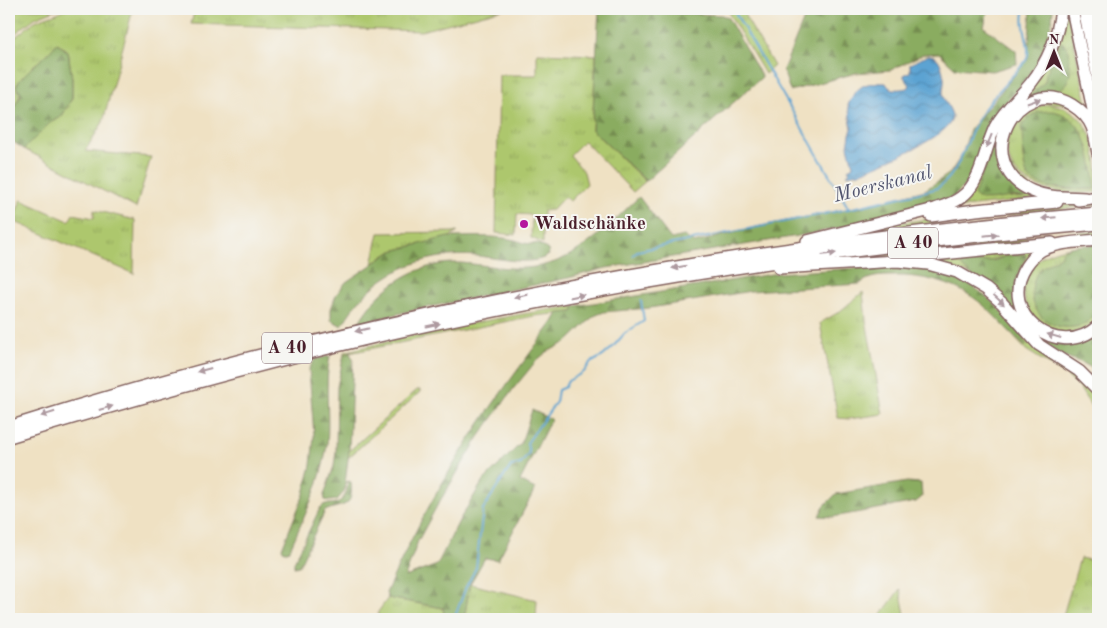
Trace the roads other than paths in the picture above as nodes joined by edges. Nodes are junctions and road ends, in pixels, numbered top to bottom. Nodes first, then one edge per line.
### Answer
1 (1061, 9) edge
2 (1072, 9) edge
3 (1084, 9) edge
4 (1095, 9) edge
5 (1098, 26) edge
6 (1098, 78) edge
7 (1098, 135) edge
8 (1098, 153) edge
9 (1093, 198) edge
10 (1098, 217) edge
11 (843, 231) junction
12 (1098, 240) edge
13 (1086, 241) junction
14 (761, 253) junction
15 (873, 262) junction
16 (730, 269) junction
17 (1098, 326) edge
18 (1098, 390) edge
19 (9, 427) edge
20 (9, 437) edge

1 -> 11 highway
2 - 7 highway
3 - 6 highway
4 - 5 highway
9 -> 8 highway
9 - 11 highway
10 -> 14 highway, A 40
16 -> 10 highway, A 40
11 - 14 highway
12 - 13 highway
13 - 15 highway
17 -> 13 highway
14 -> 19 highway, A 40
15 - 16 highway
15 -> 18 highway
20 -> 16 highway, A 40

